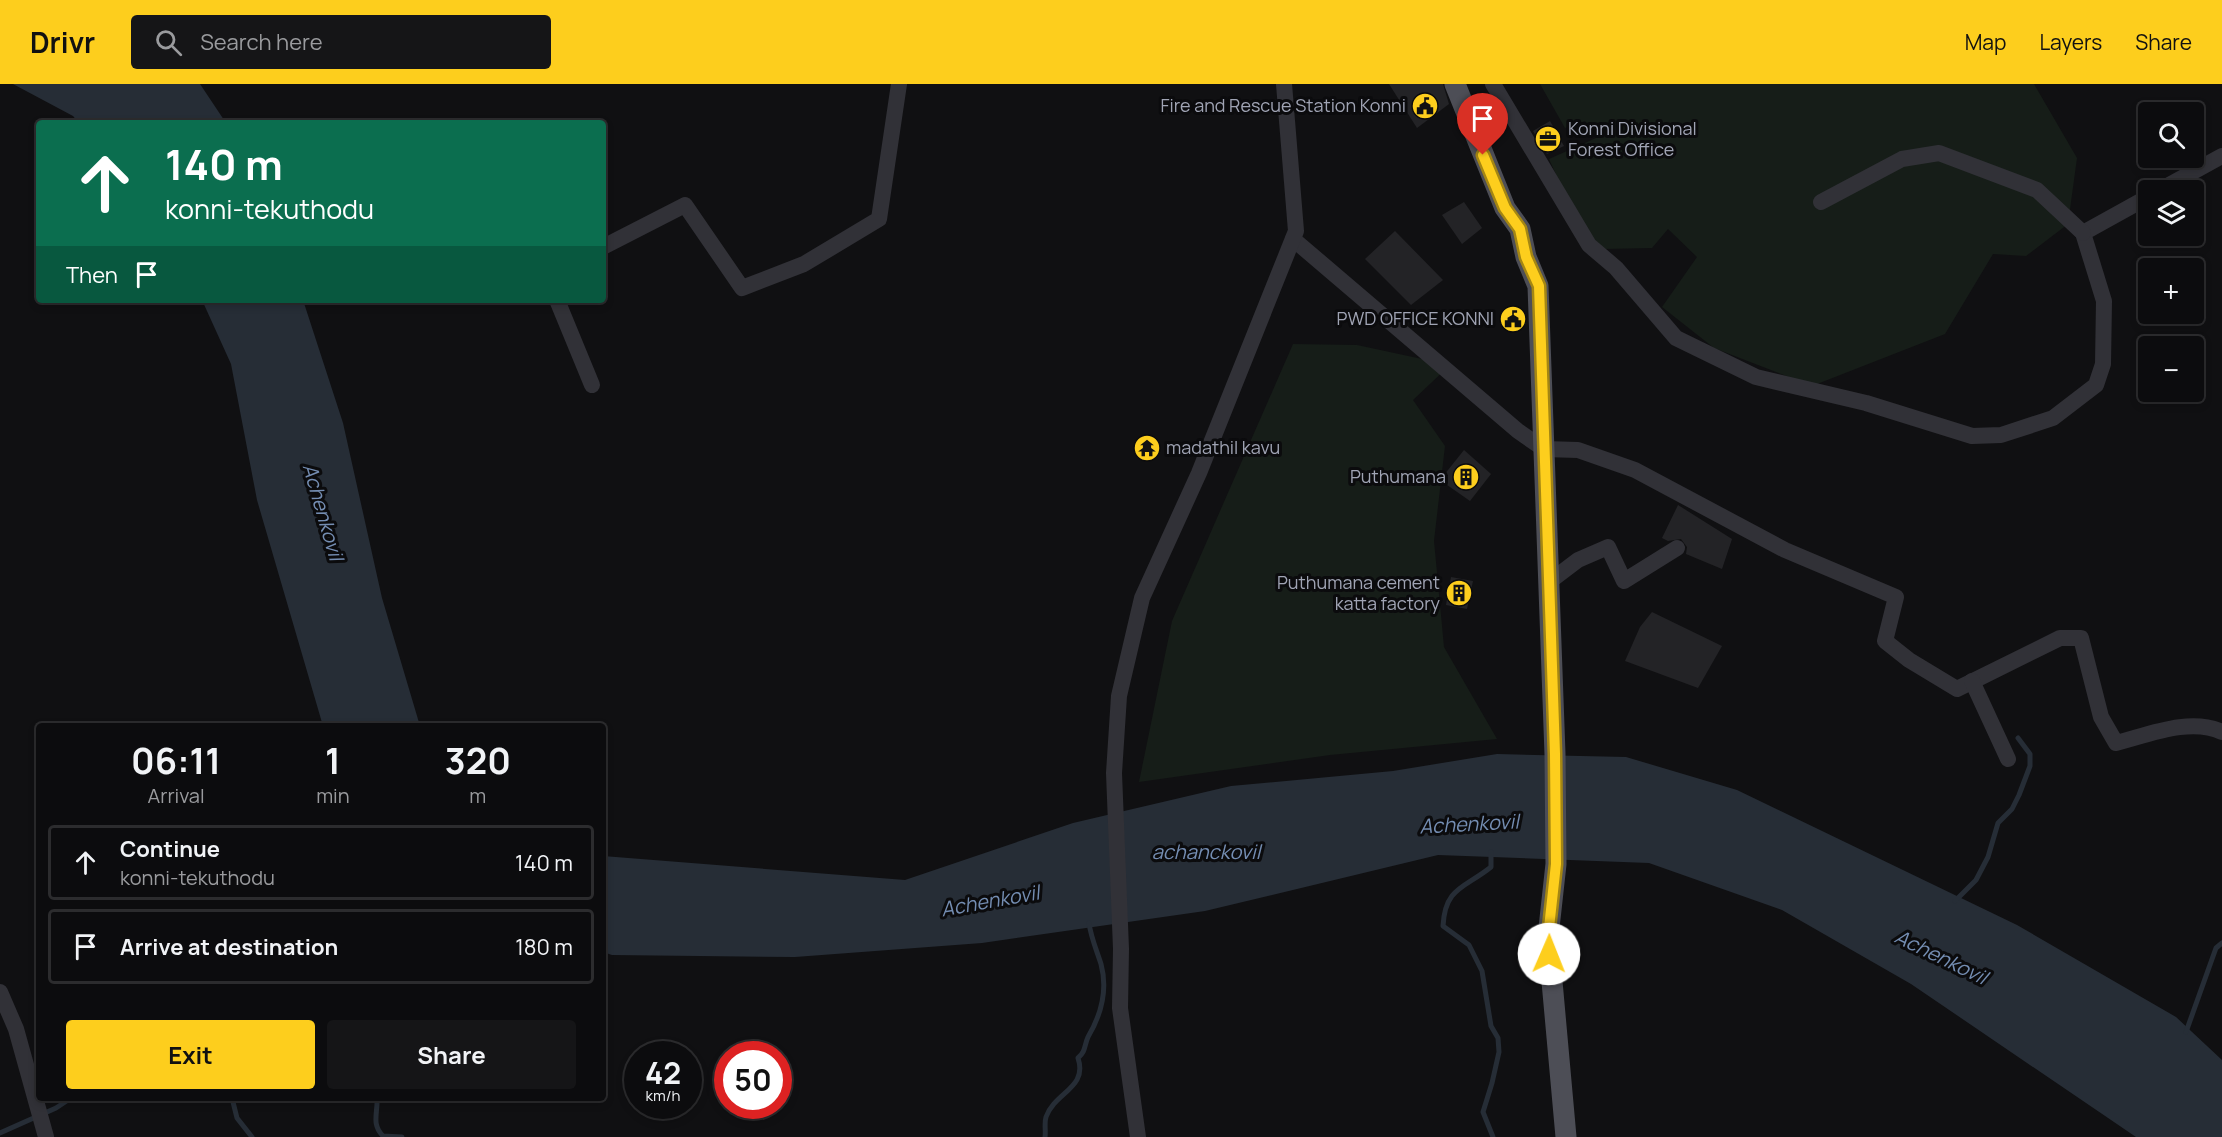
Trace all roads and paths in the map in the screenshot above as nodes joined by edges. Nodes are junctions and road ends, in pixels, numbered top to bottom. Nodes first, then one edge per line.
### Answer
1 (899, 84) edge
2 (1284, 84) edge
3 (1455, 84) edge
4 (1493, 84) edge
5 (2222, 156) edge
6 (2178, 180) edge
7 (1821, 202) dead end
8 (2138, 203) edge
9 (2083, 233) junction
10 (1293, 239) junction
11 (606, 245) edge
12 (557, 303) edge
13 (592, 385) dead end
14 (1544, 449) junction
15 (1677, 548) dead end
16 (1549, 582) junction
17 (1972, 681) junction
18 (2222, 732) edge
19 (2008, 759) dead end
20 (0, 992) edge
21 (45, 1137) edge
22 (1138, 1137) edge
23 (1566, 1137) edge

1 - 11 street
2 - 10 street
3 - 14 main road
4 - 9 street
5 - 6 street
7 - 9 street
8 - 9 street
10 - 14 street
10 - 22 street
12 - 13 street
14 - 16 main road
14 - 17 street
15 - 16 street
16 - 23 main road
17 - 18 street
17 - 19 street
20 - 21 street

